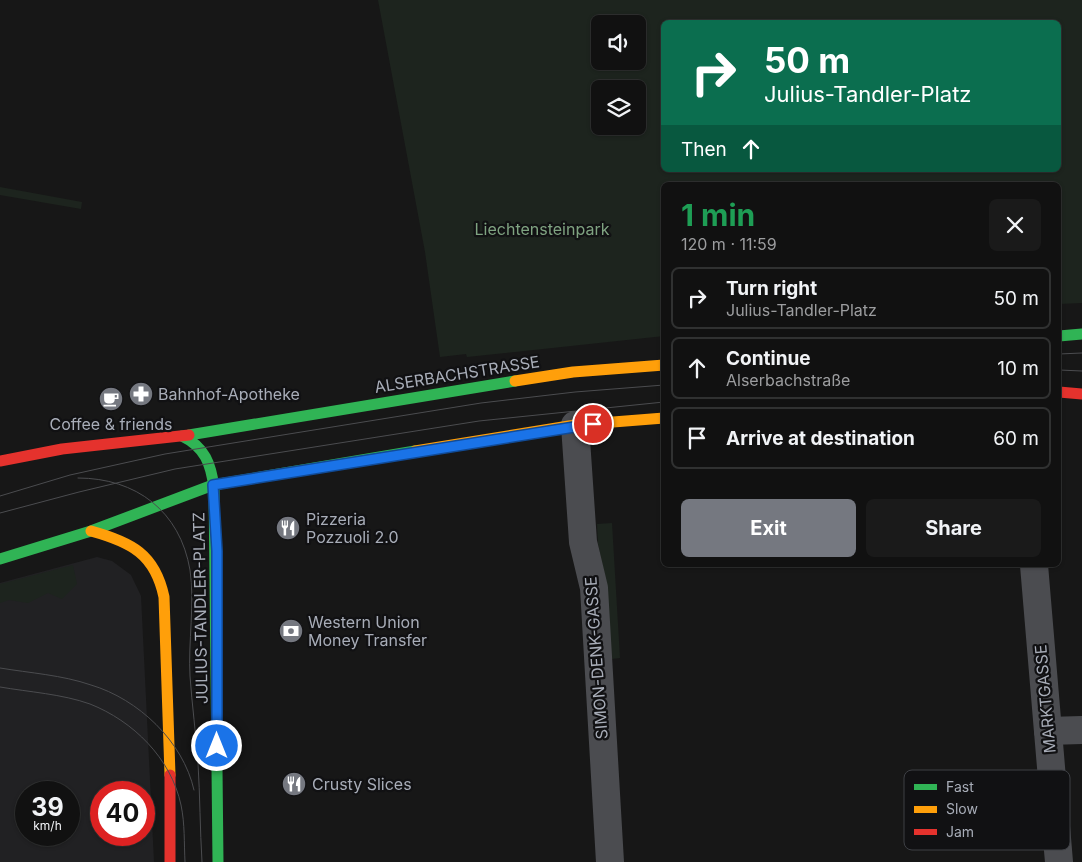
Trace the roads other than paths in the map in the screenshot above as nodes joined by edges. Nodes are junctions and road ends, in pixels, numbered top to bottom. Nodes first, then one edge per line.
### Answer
1 (1082, 334) edge
2 (1061, 336) edge
3 (661, 365) edge
4 (1061, 392) edge
5 (1082, 394) edge
6 (661, 418) edge
7 (575, 425) junction
8 (182, 436) junction
9 (0, 461) edge
10 (213, 485) junction
11 (91, 531) junction
12 (0, 559) edge
13 (1034, 567) edge
14 (1082, 730) edge
15 (1048, 731) junction
16 (1051, 770) edge
17 (170, 862) edge
18 (218, 862) edge
19 (610, 862) edge

1 - 2 main road
3 - 8 main road, ALSERBACHSTRASSE
4 - 5 main road
6 - 7 main road
7 - 10 main road, JULIUS-TANDLER-PLATZ
7 - 19 street, SIMON-DENK-GASSE
8 - 9 main road
8 - 10 main road
10 - 11 main road, JULIUS-TANDLER-PLATZ
10 - 18 main road, JULIUS-TANDLER-PLATZ
11 - 12 main road, JULIUS-TANDLER-PLATZ
11 - 17 main road
13 - 15 street, MARKTGASSE
14 - 15 street
15 - 16 street, MARKTGASSE

